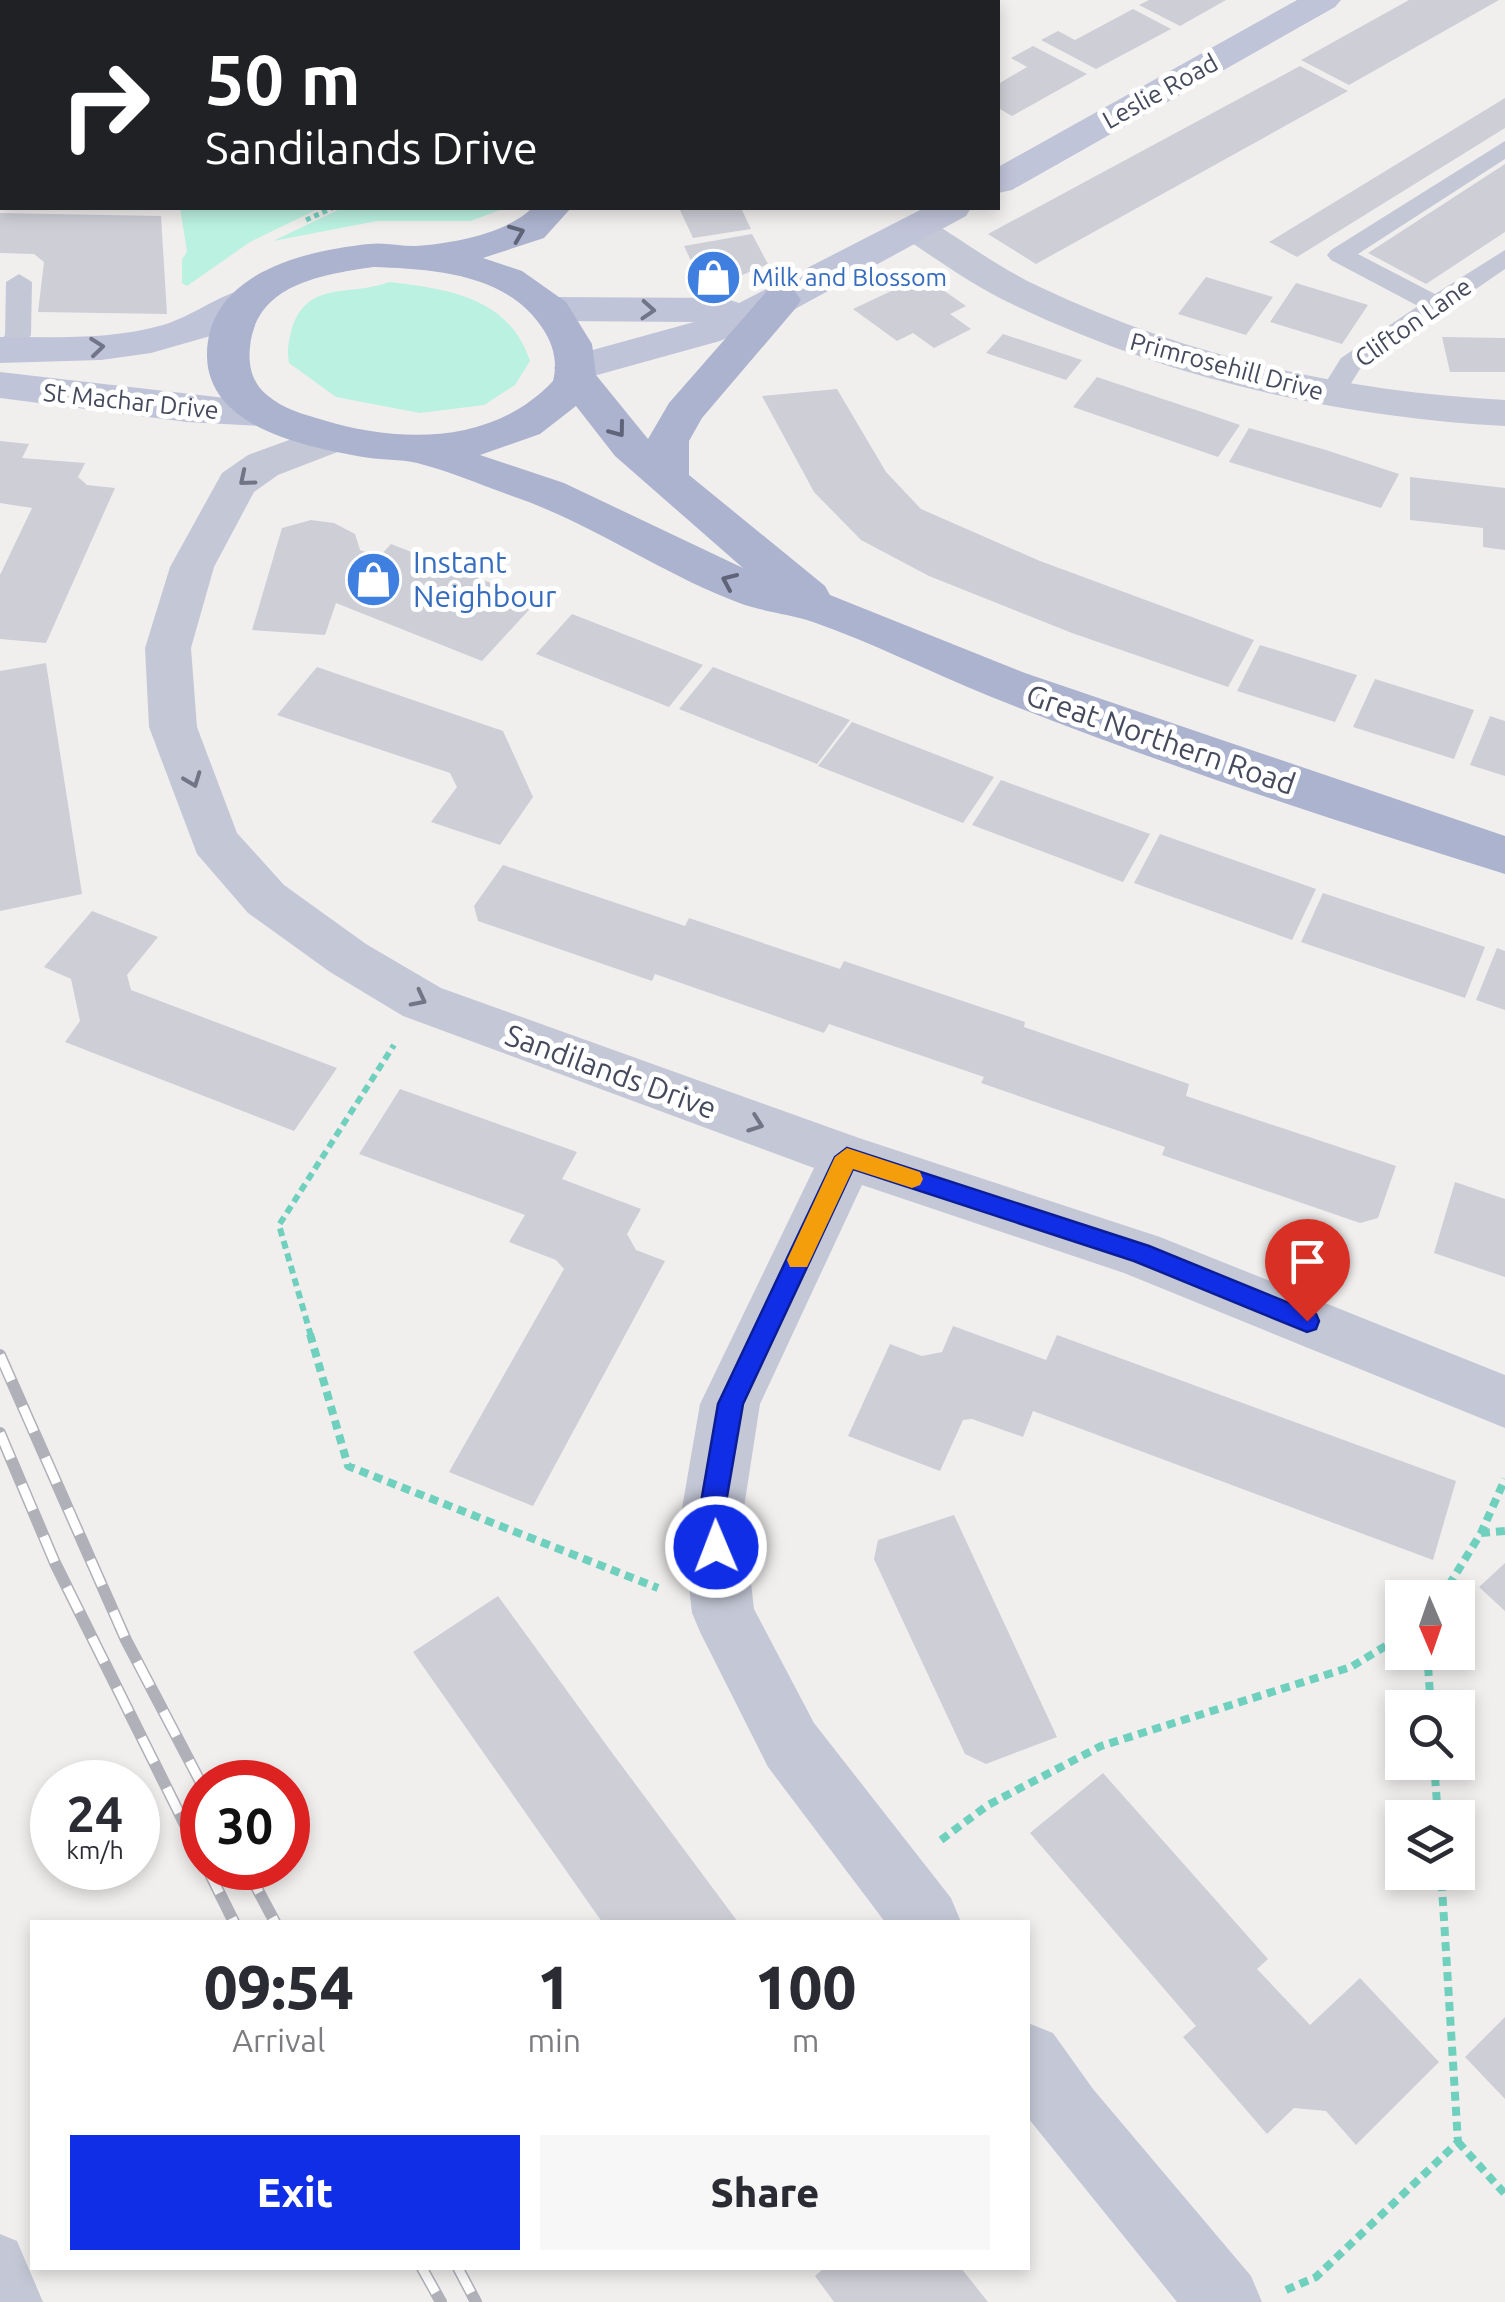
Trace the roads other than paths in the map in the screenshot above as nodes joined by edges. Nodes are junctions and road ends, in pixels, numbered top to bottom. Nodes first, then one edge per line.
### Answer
1 (1323, 0) edge
2 (1505, 148) edge
3 (1000, 181) edge
4 (550, 210) edge
5 (579, 210) edge
6 (948, 210) edge
7 (915, 228) junction
8 (406, 256) junction
9 (1505, 258) edge
10 (19, 282) dead end
11 (248, 300) junction
12 (780, 300) junction
13 (545, 303) junction
14 (1436, 305) junction
15 (2, 362) edge
16 (575, 372) junction
17 (1331, 395) junction
18 (262, 413) junction
19 (1505, 413) edge
20 (333, 438) junction
21 (420, 449) junction
22 (666, 477) junction
23 (822, 608) junction
24 (1505, 855) edge
25 (847, 1157) junction
26 (1505, 1402) edge
27 (910, 1900) edge
28 (1030, 2061) edge
29 (0, 2258) edge
30 (1249, 2299) edge
31 (19, 2302) edge

1 - 3 street, Leslie Road
2 - 14 lane
8 -> 4 main road
5 - 13 main road
6 - 7 street
7 - 12 street
7 - 17 street, Primrosehill Drive
8 - 11 main road
8 - 13 main road
9 - 14 lane, Clifton Lane
10 - 15 lane
15 -> 11 street, St Machar Drive
11 - 18 main road
13 -> 12 street
12 - 16 street
12 - 22 main road
13 - 16 main road
14 - 17 lane, Clifton Lane
15 - 18 street, St Machar Drive
16 - 21 main road
16 -> 22 main road, Great Northern Road
17 - 19 street, Primrosehill Drive
18 - 20 main road
20 - 21 main road
20 -> 25 street, Sandilands Drive
23 -> 21 main road, Great Northern Road
22 - 23 main road, Great Northern Road
23 - 24 main road, Great Northern Road
25 - 26 street, Sandilands Drive
25 - 27 street
28 - 30 street
29 - 31 lane

